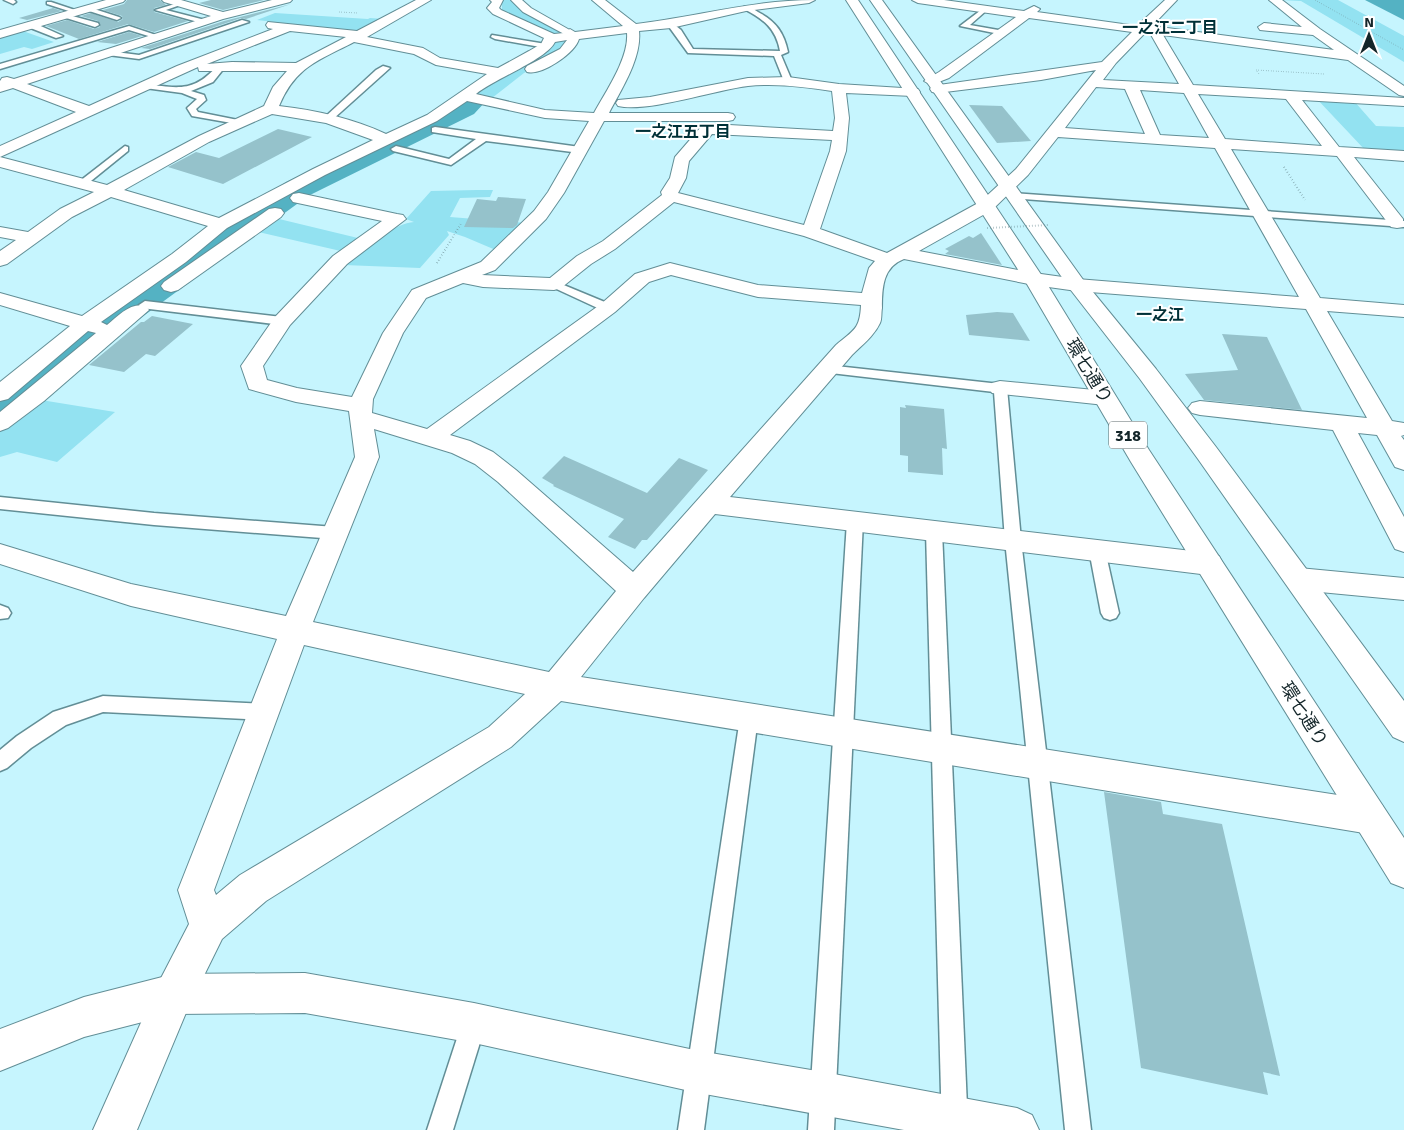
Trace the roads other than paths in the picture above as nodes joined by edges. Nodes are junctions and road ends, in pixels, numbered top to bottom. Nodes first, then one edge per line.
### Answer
1 (119, 0) edge
2 (168, 0) edge
3 (286, 0) edge
4 (425, 0) edge
5 (496, 0) edge
6 (516, 0) edge
7 (598, 0) edge
8 (730, 0) edge
9 (809, 0) edge
10 (852, 0) edge
11 (876, 0) edge
12 (919, 0) edge
13 (1275, 0) edge
14 (49, 2) dead end
15 (1024, 2) dead end
16 (1042, 2) edge
17 (180, 4) junction
18 (746, 8) junction
19 (986, 9) junction
20 (83, 10) junction
21 (1028, 14) junction
22 (64, 16) junction
23 (222, 16) junction
24 (117, 18) dead end
25 (1157, 20) edge
26 (202, 22) junction
27 (245, 22) junction
28 (672, 24) junction
29 (31, 25) junction
30 (95, 25) dead end
31 (1250, 25) dead end
32 (289, 27) junction
33 (633, 28) junction
34 (1316, 32) junction
35 (1001, 33) junction
36 (0, 34) edge
37 (59, 36) dead end
38 (158, 36) junction
39 (358, 37) junction
40 (495, 37) dead end
41 (560, 38) junction
42 (87, 40) junction
43 (140, 42) junction
44 (167, 47) junction
45 (112, 52) junction
46 (777, 54) junction
47 (1355, 57) junction
48 (1106, 66) junction
49 (0, 67) edge
50 (221, 67) junction
51 (298, 67) junction
52 (182, 68) junction
53 (386, 68) dead end
54 (499, 72) junction
55 (0, 78) edge
56 (788, 81) junction
57 (14, 83) junction
58 (1092, 84) junction
59 (145, 86) junction
60 (1131, 86) junction
61 (927, 87) junction
62 (0, 88) edge
63 (839, 88) junction
64 (1189, 90) junction
65 (183, 91) junction
66 (1404, 92) edge
67 (465, 96) junction
68 (1291, 96) junction
69 (484, 101) junction
70 (1404, 102) edge
71 (270, 109) junction
72 (88, 111) junction
73 (602, 111) junction
74 (750, 117) dead end
75 (329, 118) junction
76 (824, 118) dead end
77 (842, 118) junction
78 (240, 123) junction
79 (435, 130) junction
80 (1053, 132) junction
81 (840, 136) junction
82 (484, 138) junction
83 (1155, 140) junction
84 (1220, 144) junction
85 (391, 145) junction
86 (125, 149) dead end
87 (580, 150) junction
88 (0, 152) edge
89 (1338, 152) junction
90 (1404, 156) edge
91 (0, 162) edge
92 (83, 183) junction
93 (110, 190) junction
94 (1011, 192) junction
95 (671, 196) junction
96 (299, 198) junction
97 (1261, 213) junction
98 (986, 217) junction
99 (221, 224) junction
100 (1400, 224) edge
101 (0, 232) edge
102 (810, 232) junction
103 (30, 238) junction
104 (895, 256) junction
105 (0, 260) edge
106 (462, 277) junction
107 (1034, 279) junction
108 (554, 284) junction
109 (1077, 285) junction
110 (0, 299) edge
111 (872, 300) junction
112 (1313, 303) junction
113 (145, 305) junction
114 (608, 308) junction
115 (1404, 311) edge
116 (282, 321) junction
117 (99, 328) junction
118 (828, 369) junction
119 (1000, 388) junction
120 (0, 394) edge
121 (1105, 398) junction
122 (1200, 408) dead end
123 (361, 412) junction
124 (0, 423) edge
125 (1341, 423) junction
126 (1394, 429) edge
127 (430, 438) junction
128 (1404, 461) edge
129 (0, 503) edge
130 (709, 504) junction
131 (854, 521) junction
132 (934, 531) junction
133 (334, 533) junction
134 (1013, 540) junction
135 (1404, 542) edge
136 (1097, 550) junction
137 (0, 554) edge
138 (1209, 564) junction
139 (1299, 579) junction
140 (1404, 589) edge
141 (634, 590) junction
142 (1110, 612) dead end
143 (294, 630) junction
144 (555, 687) junction
145 (265, 712) junction
146 (750, 718) junction
147 (1404, 727) edge
148 (843, 733) junction
149 (943, 749) junction
150 (3, 755) edge
151 (1038, 764) junction
152 (1370, 817) junction
153 (1404, 870) edge
154 (210, 926) junction
155 (174, 994) junction
156 (474, 1023) junction
157 (0, 1050) edge
158 (699, 1072) junction
159 (822, 1111) edge
160 (955, 1124) edge
161 (114, 1130) edge
162 (440, 1130) edge
163 (691, 1130) edge
164 (1017, 1130) edge
165 (1078, 1130) edge

1 - 20 street
2 - 17 street
3 - 23 street
4 - 39 street
5 - 41 street
6 - 41 street
7 - 33 street
8 - 18 street
9 - 18 street
10 - 61 street, 環七通り / 318
11 - 61 street, 環七通り / 318
12 - 19 street
13 - 34 street
14 - 20 lane
15 - 16 street
16 - 21 street
17 - 23 street
17 - 26 lane
18 - 28 street
18 - 46 lane
19 - 21 street
19 - 35 lane
20 - 22 street
20 - 24 lane
21 - 25 street
21 - 35 street
22 - 29 street
22 - 30 lane
23 - 26 street
23 - 27 street
25 - 47 street
25 - 48 street
25 - 64 street
26 - 38 street
27 - 32 street
27 - 44 lane
28 - 33 street
28 - 46 lane
29 - 36 street
29 - 37 lane
31 - 34 street
32 - 39 street
32 - 52 street
33 - 41 street
33 - 73 street
34 - 47 street
35 - 61 street
38 - 42 lane
38 - 43 street
39 - 51 street
39 - 54 street
40 - 41 lane
41 - 54 street
41 - 69 street
42 - 45 lane
42 - 49 lane
43 - 44 lane
43 - 45 street
44 - 45 lane
45 - 57 street
46 - 56 lane
47 - 66 street
48 - 58 street
48 - 61 street
50 - 51 street
50 - 52 street
50 - 65 lane
51 - 71 street
52 - 59 street
53 - 75 lane
54 - 67 street
55 - 57 street
56 - 63 street
56 - 73 street
57 - 62 street
57 - 72 street
58 - 60 street
58 - 80 street
59 - 65 lane
59 - 72 street
60 - 64 street
60 - 83 street
61 - 63 street
61 - 94 street, 環七通り / 318
61 - 98 street, 環七通り / 318
63 - 77 street
64 - 68 street
64 - 84 street
65 - 78 lane
67 - 69 street
67 - 85 street
68 - 70 street
68 - 89 street
69 - 73 street
69 - 79 street
71 - 75 street
71 - 78 street
72 - 88 street
73 - 74 street
73 - 87 street
75 - 85 street
76 - 77 street
77 - 81 street
78 - 93 street
79 - 82 lane
79 - 85 street
80 - 83 street
80 - 94 street
81 - 95 street
81 - 102 street
82 - 85 lane
82 - 87 lane
83 - 84 street
84 - 89 street
84 - 97 street
85 - 96 street
85 - 99 street
86 - 92 lane
87 - 106 street
89 - 90 street
89 - 100 street
91 - 92 street
92 - 93 street
93 - 99 street
93 - 103 street
94 - 97 lane
94 - 98 street
94 - 109 street, 環七通り / 318
95 - 102 street
95 - 108 street
96 - 113 street
96 - 116 street
97 - 100 lane
97 - 112 street
98 - 104 street
98 - 107 street, 環七通り / 318
99 - 117 street
101 - 103 street
102 - 104 street
103 - 105 street
104 - 107 street
104 - 111 street
106 - 108 street
106 - 123 street
107 - 109 street
107 - 121 street, 環七通り / 318
108 - 114 lane
109 - 112 street
109 - 139 street, 環七通り / 318
110 - 117 street
111 - 114 street
111 - 118 street
112 - 115 street
112 - 126 street
113 - 116 lane
113 - 117 street
114 - 127 street
116 - 123 street
117 - 120 street
117 - 124 street
118 - 119 lane
118 - 130 street
119 - 121 street
119 - 134 lane
121 - 138 street, 環七通り / 318
122 - 125 street
123 - 127 street
123 - 133 street
125 - 126 street
125 - 135 street
126 - 128 street
127 - 141 street
129 - 133 lane
130 - 131 street
130 - 141 street
131 - 132 street
131 - 148 lane
132 - 134 street
132 - 149 lane
133 - 143 street
134 - 136 street
134 - 151 lane
136 - 138 street
136 - 142 lane
137 - 143 street
138 - 152 street, 環七通り / 318
139 - 140 street
139 - 147 street, 環七通り / 318
141 - 144 street
143 - 144 street
143 - 145 street
144 - 146 street
144 - 154 street
145 - 150 lane
145 - 154 street
146 - 148 street
146 - 158 lane
148 - 149 street
148 - 159 lane
149 - 151 street
149 - 160 lane
151 - 152 street
151 - 165 lane
152 - 153 street, 環七通り / 318
154 - 155 street
155 - 156 street
155 - 157 street
155 - 161 street
156 - 158 street
156 - 162 lane
158 - 159 street
158 - 163 lane
159 - 160 street
160 - 164 street

